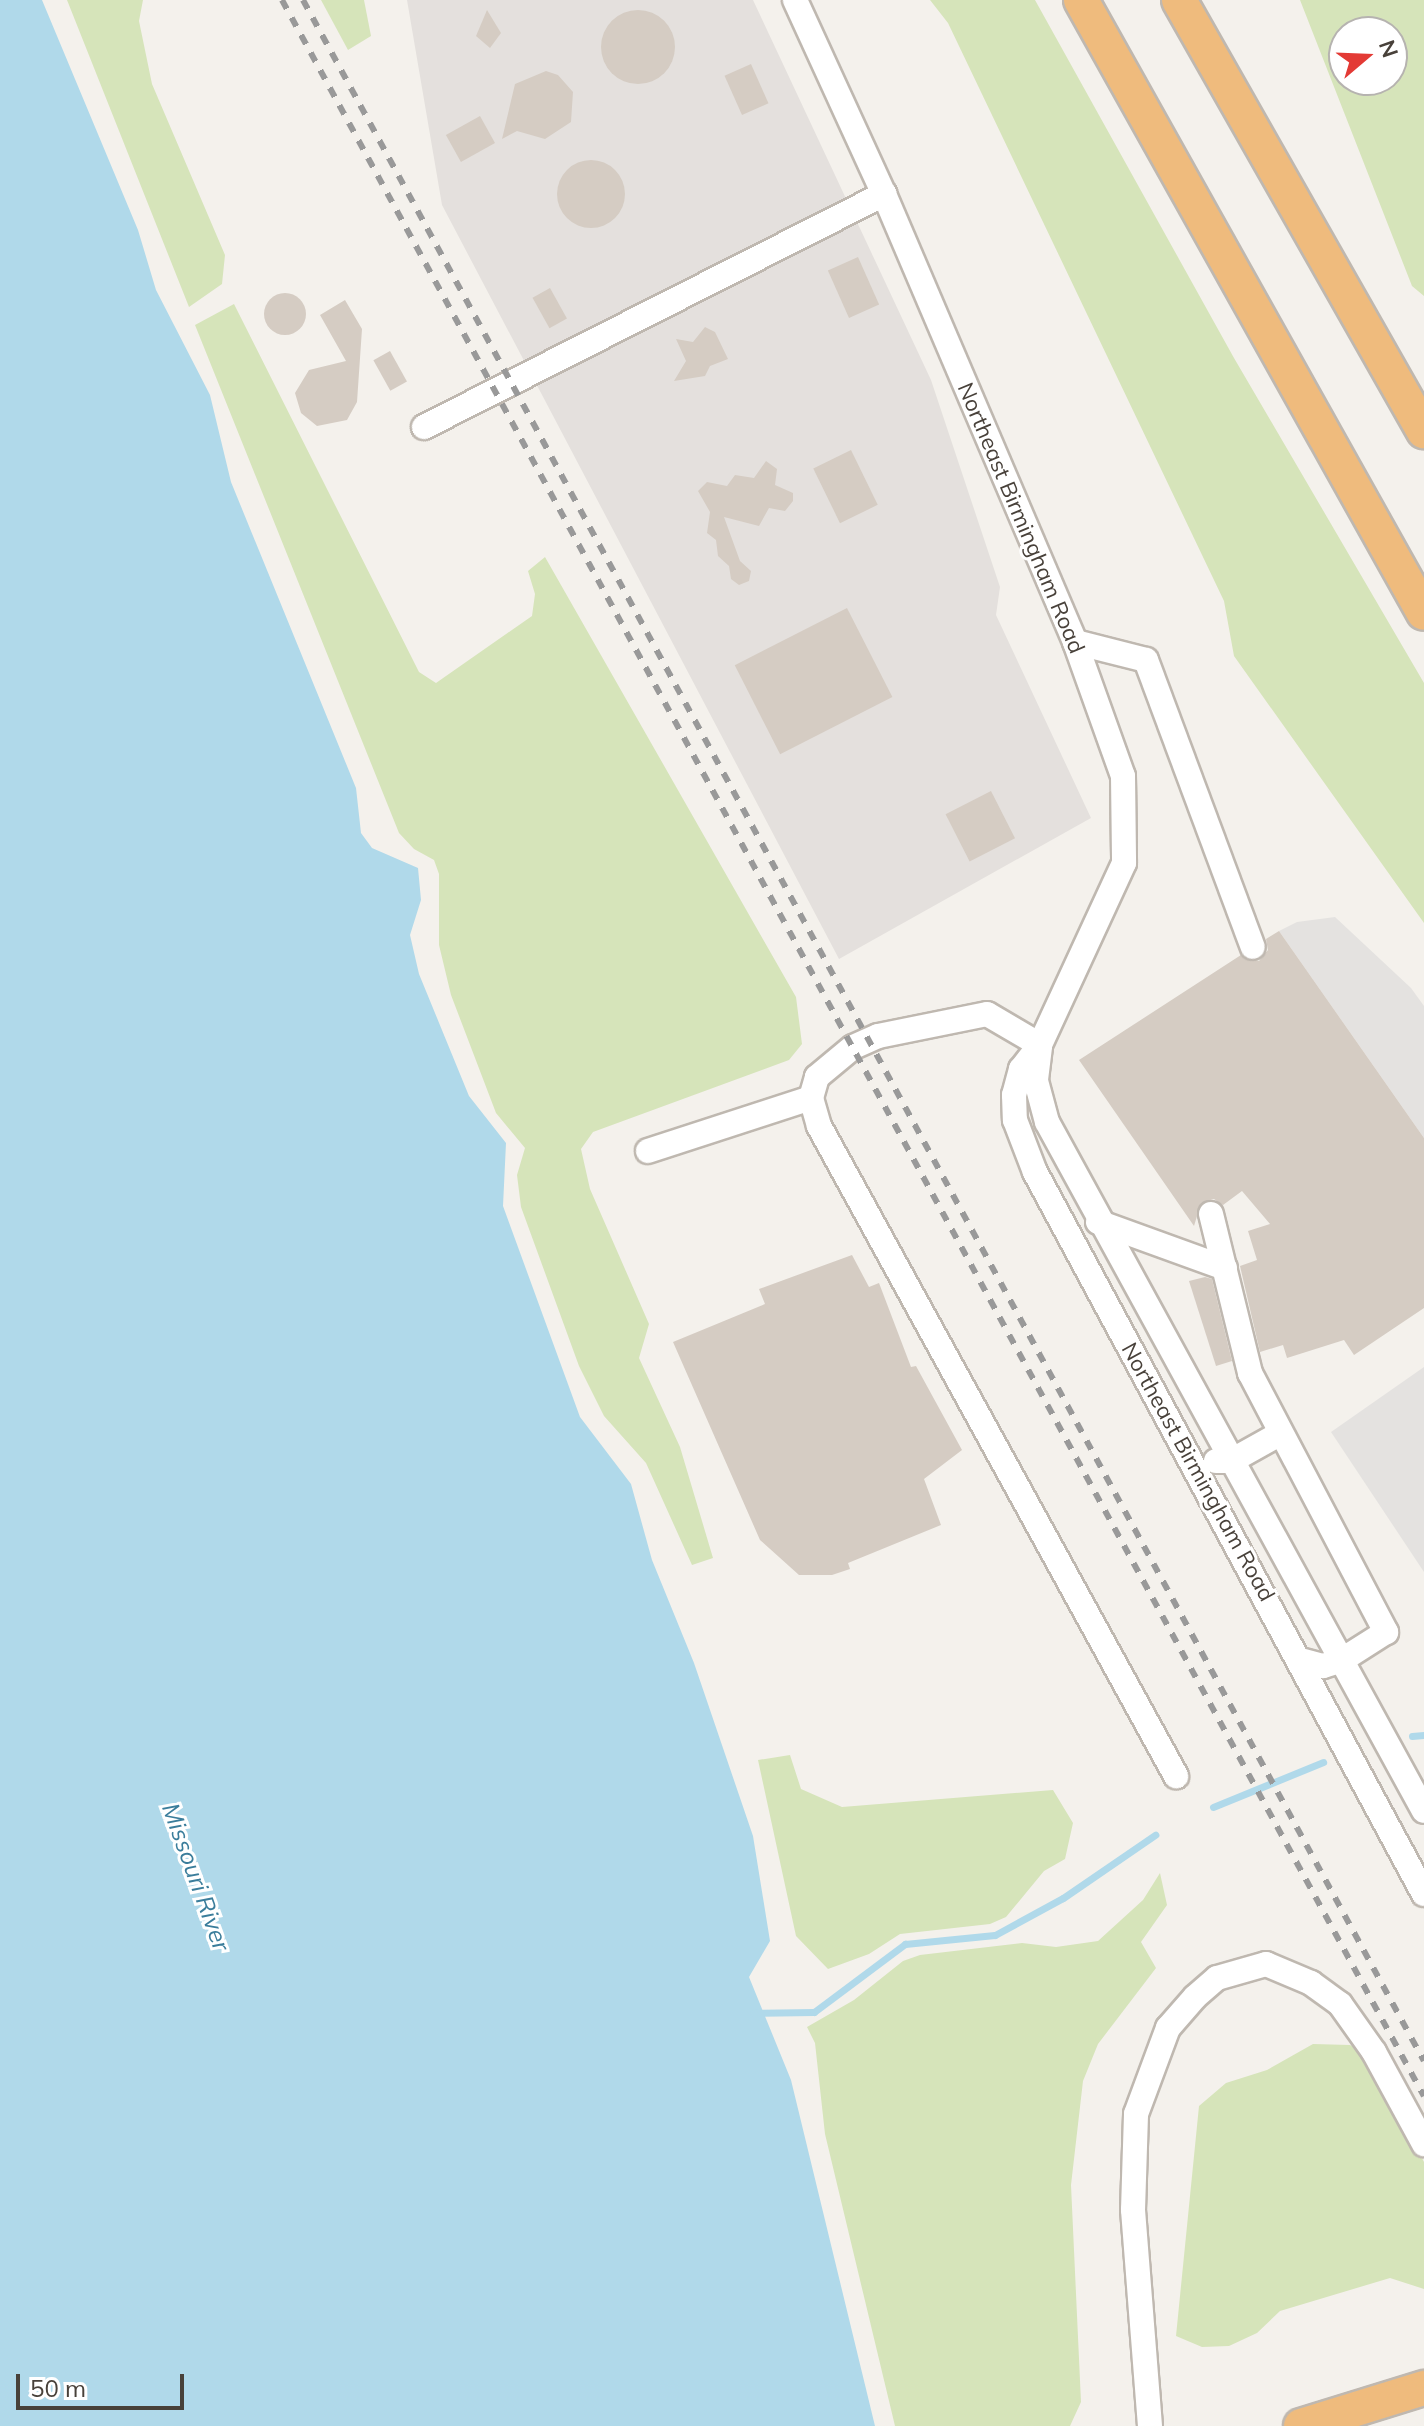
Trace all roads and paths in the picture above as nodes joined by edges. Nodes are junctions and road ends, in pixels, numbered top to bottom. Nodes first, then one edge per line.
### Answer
1 (795, 0) edge
2 (1081, 0) edge
3 (1179, 0) edge
4 (884, 194) junction
5 (424, 427) dead end
6 (1424, 431) edge
7 (1424, 613) edge
8 (1075, 642) junction
9 (1253, 947) dead end
10 (1040, 1045) junction
11 (811, 1098) junction
12 (648, 1151) dead end
13 (1211, 1214) dead end
14 (1098, 1222) junction
15 (1225, 1268) junction
16 (1281, 1433) junction
17 (1187, 1452) junction
18 (1231, 1461) junction
19 (1301, 1660) junction
20 (1342, 1660) junction
21 (1176, 1776) dead end
22 (1424, 1811) edge
23 (1424, 1894) edge
24 (1424, 2144) edge
25 (1424, 2388) edge
26 (1150, 2426) edge
27 (1301, 2426) edge

1 - 4 street, Northeast Birmingham Road
2 - 7 highway
3 - 6 highway
4 - 5 street
4 - 8 street, Northeast Birmingham Road
8 - 9 street
8 - 10 street, Northeast Birmingham Road
10 - 11 street
10 - 14 street, Northeast Birmingham Road
10 - 17 street, Northeast Birmingham Road
11 - 12 street
11 - 21 street
13 - 15 street
14 - 15 street
14 - 18 street, Northeast Birmingham Road
15 - 16 street
16 - 18 street
16 - 20 street
17 - 18 street
17 - 19 street, Northeast Birmingham Road
18 - 20 street, Northeast Birmingham Road
19 - 20 street
19 - 23 street, Northeast Birmingham Road
20 - 22 street, Northeast Birmingham Road
24 - 26 street
25 - 27 highway

